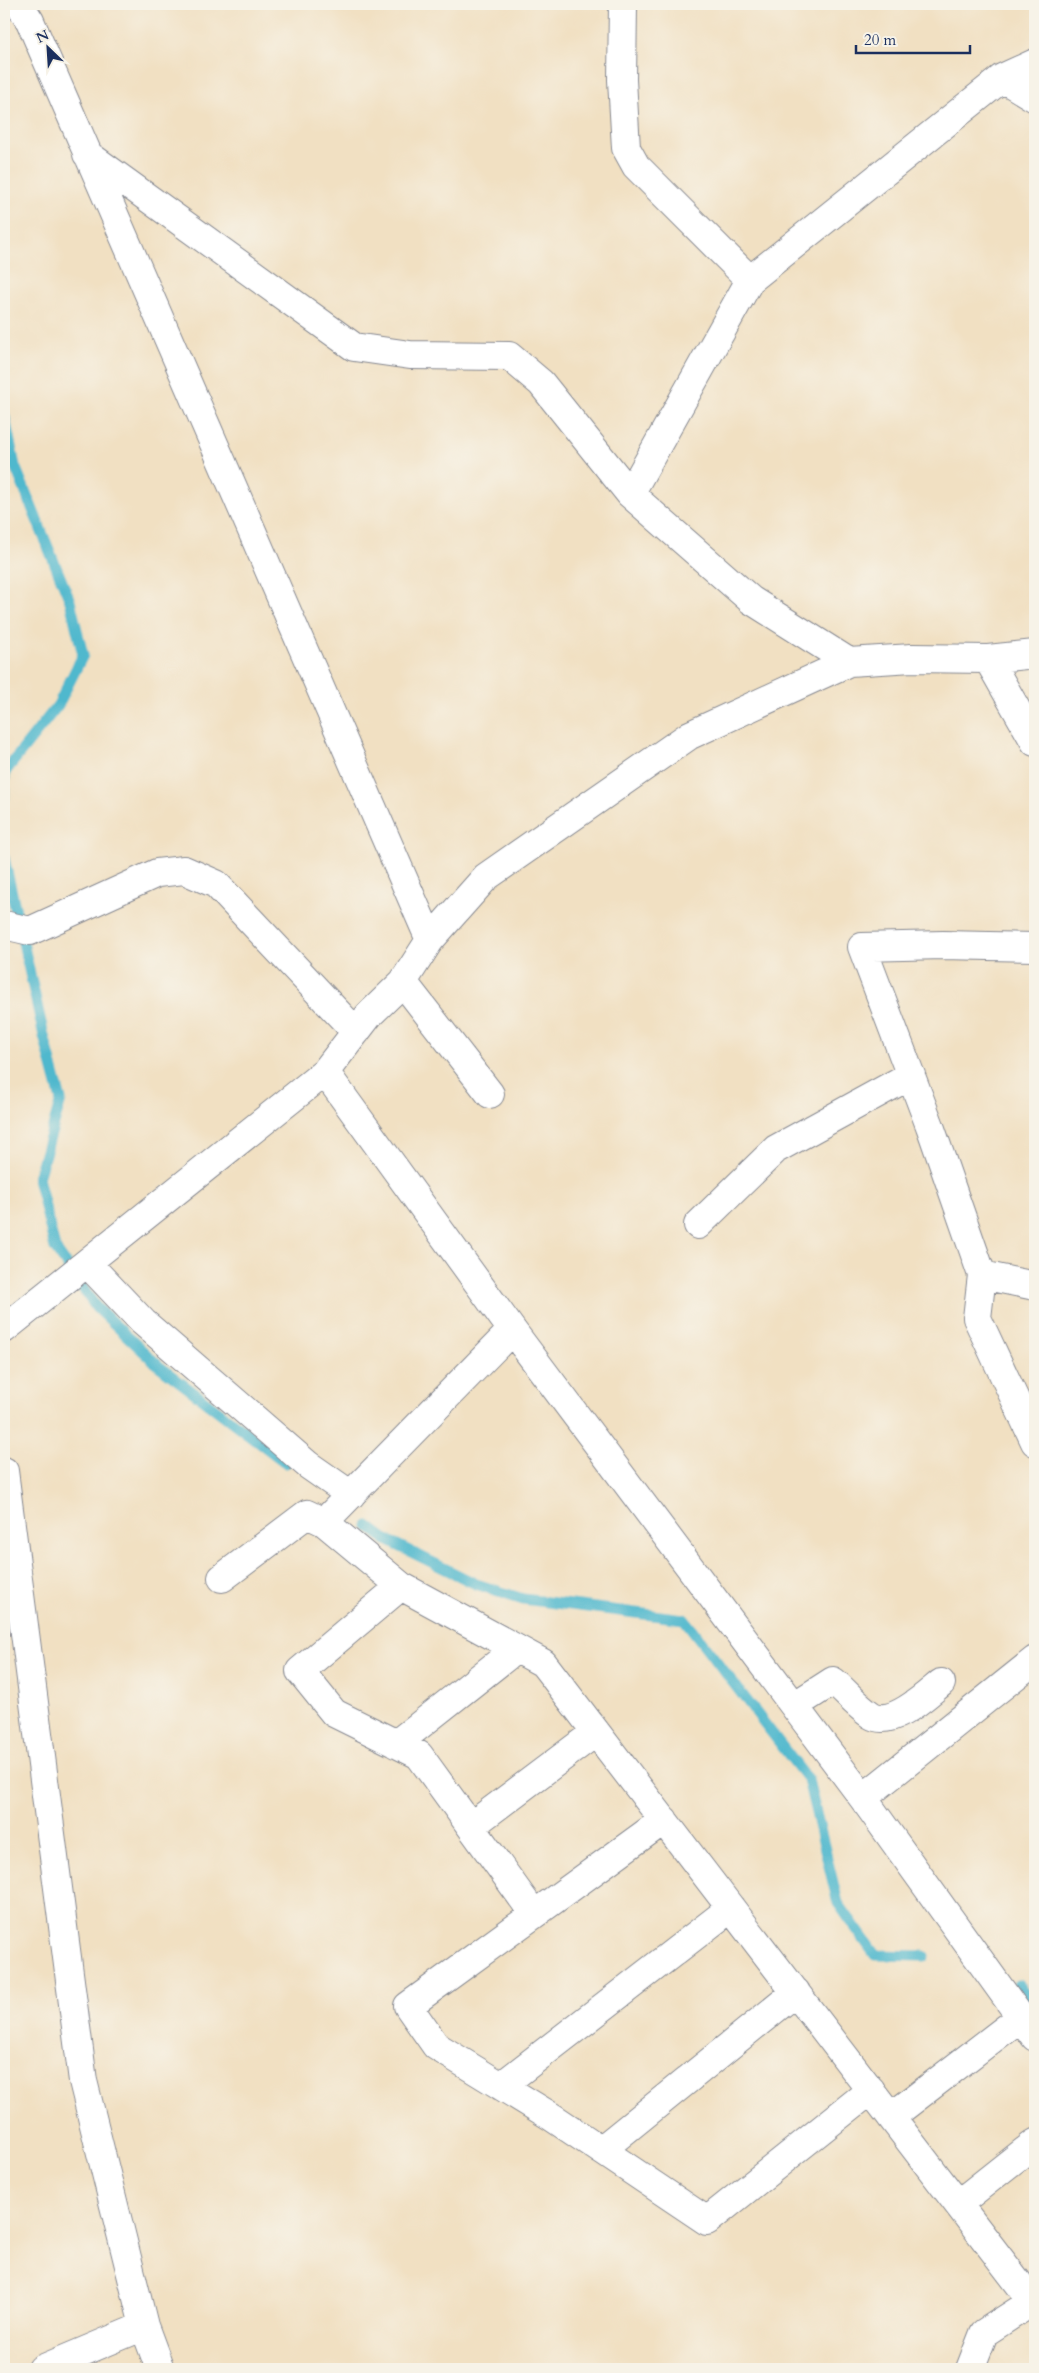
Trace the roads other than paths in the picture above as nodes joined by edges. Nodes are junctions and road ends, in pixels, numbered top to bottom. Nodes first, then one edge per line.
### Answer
1 (18, 4) edge
2 (630, 5) edge
3 (1035, 63) edge
4 (1002, 78) junction
5 (1035, 98) edge
6 (86, 154) junction
7 (750, 280) junction
8 (630, 494) junction
9 (1035, 654) edge
10 (988, 659) junction
11 (849, 662) junction
12 (1035, 742) edge
13 (4, 925) edge
14 (430, 940) junction
15 (1035, 947) edge
16 (403, 982) junction
17 (356, 1032) junction
18 (325, 1072) junction
19 (911, 1075) junction
20 (490, 1094) dead end
21 (698, 1225) dead end
22 (87, 1263) junction
23 (982, 1276) junction
24 (1035, 1286) edge
25 (4, 1329) edge
26 (512, 1330) junction
27 (1035, 1442) edge
28 (4, 1471) edge
29 (351, 1495) junction
30 (324, 1522) junction
31 (222, 1578) dead end
32 (400, 1586) junction
33 (516, 1649) junction
34 (1035, 1660) edge
35 (941, 1684) dead end
36 (794, 1706) junction
37 (596, 1732) junction
38 (396, 1744) junction
39 (863, 1798) junction
40 (664, 1820) junction
41 (471, 1826) junction
42 (731, 1908) junction
43 (534, 1914) junction
44 (796, 1992) junction
45 (1028, 2027) edge
46 (501, 2086) junction
47 (870, 2090) junction
48 (892, 2117) junction
49 (1035, 2143) edge
50 (601, 2150) junction
51 (958, 2204) junction
52 (1034, 2301) edge
53 (144, 2326) junction
54 (42, 2369) edge
55 (160, 2369) edge
56 (970, 2369) edge

1 - 6 street
2 - 7 street
3 - 4 street
4 - 5 street
4 - 7 street
6 - 8 street
6 - 14 street
7 - 8 street
8 - 11 street
9 - 10 street
10 - 11 street
10 - 12 street
11 - 14 street
13 - 17 street
14 - 16 street
15 - 19 street
16 - 17 street
16 - 20 street
17 - 18 street
18 - 22 street
18 - 26 street
19 - 21 street
19 - 23 street
22 - 25 street
22 - 29 street
23 - 24 street
23 - 27 street
26 - 29 street
26 - 36 street
28 - 53 street
29 - 30 street
30 - 31 street
30 - 32 street
32 - 33 street
32 - 38 street
33 - 37 street
33 - 38 street
34 - 39 street
35 - 36 street
36 - 39 street
37 - 40 street
37 - 41 street
38 - 41 street
39 - 45 street
40 - 42 street
40 - 43 street
41 - 43 street
42 - 44 street
42 - 46 street
43 - 46 street
44 - 47 street
44 - 50 street
45 - 48 street
46 - 50 street
47 - 48 street
47 - 50 street
48 - 51 street
49 - 51 street
51 - 52 street
52 - 56 street
53 - 54 street
53 - 55 street

